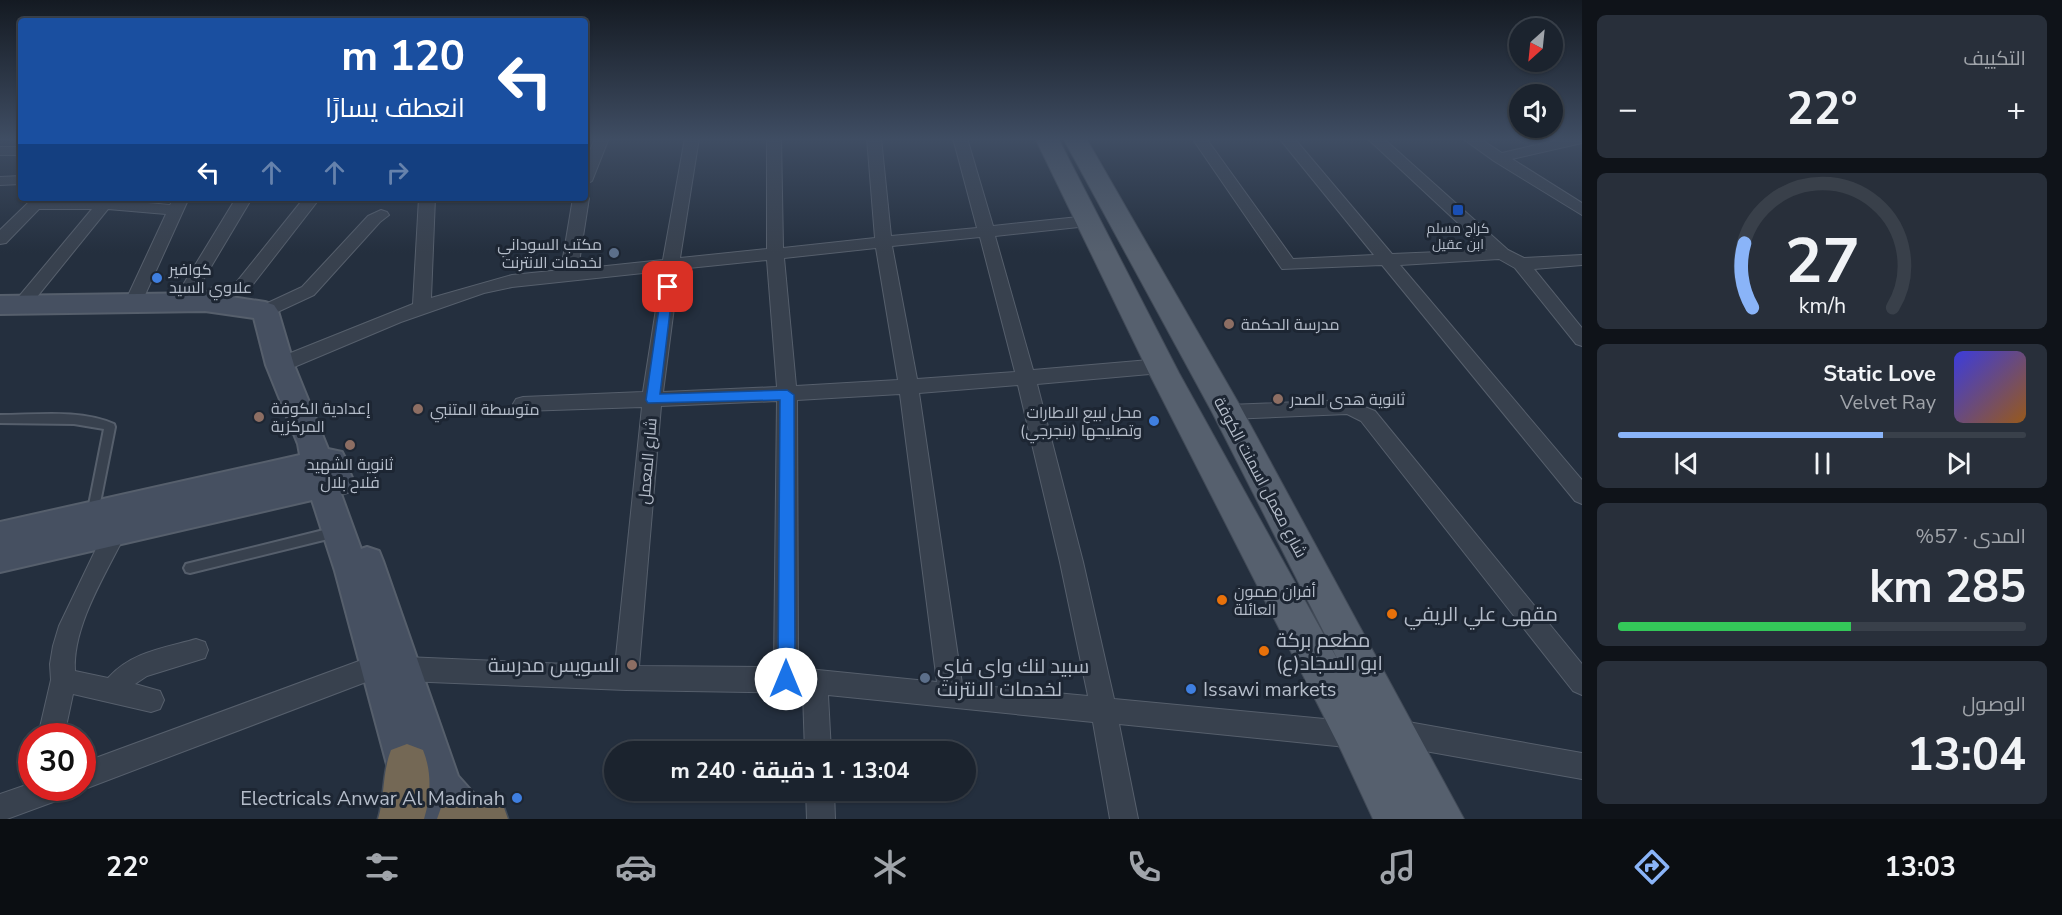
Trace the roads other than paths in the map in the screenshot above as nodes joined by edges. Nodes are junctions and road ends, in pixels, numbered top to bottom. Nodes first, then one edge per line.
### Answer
1 (685, 176) edge
2 (774, 176) edge
3 (877, 176) edge
4 (971, 176) edge
5 (1065, 176) edge
6 (1095, 176) edge
7 (1225, 176) edge
8 (1318, 176) edge
9 (1416, 176) edge
10 (1527, 176) edge
11 (18, 180) edge
12 (0, 181) edge
13 (243, 201) edge
14 (310, 201) edge
15 (428, 201) edge
16 (581, 201) edge
17 (104, 204) junction
18 (178, 204) edge
19 (1582, 210) edge
20 (381, 215) dead end
21 (1088, 221) junction
22 (986, 231) junction
23 (0, 239) edge
24 (883, 242) junction
25 (775, 253) junction
26 (1502, 254) junction
27 (1389, 260) junction
28 (1582, 260) edge
29 (670, 264) junction
30 (1521, 264) junction
31 (569, 275) junction
32 (134, 302) junction
33 (193, 303) junction
34 (11, 304) edge
35 (422, 306) junction
36 (265, 311) junction
37 (1582, 340) edge
38 (280, 365) junction
39 (1163, 370) junction
40 (1206, 373) junction
41 (1026, 379) junction
42 (909, 386) junction
43 (787, 395) junction
44 (652, 400) junction
45 (523, 404) dead end
46 (1182, 406) junction
47 (1225, 407) junction
48 (0, 418) edge
49 (325, 468) junction
50 (1582, 495) edge
51 (104, 524) junction
52 (336, 531) junction
53 (0, 536) edge
54 (0, 558) edge
55 (190, 568) dead end
56 (196, 650) dead end
57 (392, 668) junction
58 (626, 678) junction
59 (786, 679) junction
60 (63, 680) junction
61 (815, 682) junction
62 (1582, 683) edge
63 (113, 691) junction
64 (951, 695) junction
65 (151, 700) dead end
66 (1105, 710) junction
67 (54, 723) edge
68 (1397, 733) junction
69 (1356, 735) junction
70 (818, 741) edge
71 (407, 766) junction
72 (1582, 766) edge
73 (96, 772) edge
74 (18, 800) edge
75 (820, 801) edge
76 (0, 808) edge
77 (474, 818) edge
78 (401, 819) edge
79 (419, 819) edge
80 (821, 819) edge
81 (1124, 819) edge
82 (1396, 819) edge
83 (1442, 819) edge

1 - 29 street, شارع المعمل
2 - 25 street
3 - 24 street
4 - 22 street
5 - 21 main road
6 - 40 main road, شارع معمل اسمنت الكوفة
7 - 27 street
8 - 27 street
9 - 26 street
10 - 19 street
11 - 12 street
13 - 33 street
14 - 33 street
15 - 35 street
16 - 31 street
17 - 18 street
17 - 23 street
17 - 34 street
18 - 32 street
20 - 36 street
21 - 22 street
21 - 39 main road
22 - 24 street
22 - 41 street
24 - 25 street
24 - 42 street
25 - 29 street
25 - 43 street
26 - 27 street
26 - 30 street
27 - 50 street
28 - 30 street
29 - 31 street
29 - 44 street, شارع المعمل
30 - 37 street
31 - 35 street
32 - 33 street
32 - 34 street
33 - 36 street
35 - 38 street
36 - 38 street
38 - 49 street
39 - 40 main road
39 - 41 street
39 - 46 main road
40 - 47 main road, شارع معمل اسمنت الكوفة
41 - 42 street
41 - 66 street
42 - 43 street
42 - 64 street
43 - 44 street
43 - 59 street
44 - 45 street
44 - 58 street, شارع المعمل
46 - 47 main road
46 - 69 main road
47 - 62 street
47 - 68 main road, شارع معمل اسمنت الكوفة
48 - 51 lane
49 - 51 street
49 - 52 street
49 - 57 street
51 - 53 street
51 - 54 street
51 - 60 street
52 - 55 lane
52 - 57 street
56 - 63 street
57 - 58 street
57 - 71 street
57 - 73 street
57 - 77 street
58 - 59 street
59 - 61 street
60 - 63 street
60 - 67 street
61 - 64 street
61 - 70 street
63 - 65 street
64 - 66 street
66 - 69 street
66 - 81 street
68 - 72 street
68 - 83 main road, شارع معمل اسمنت الكوفة
69 - 82 main road
71 - 78 highway
71 - 79 street
74 - 76 street
75 - 80 street

